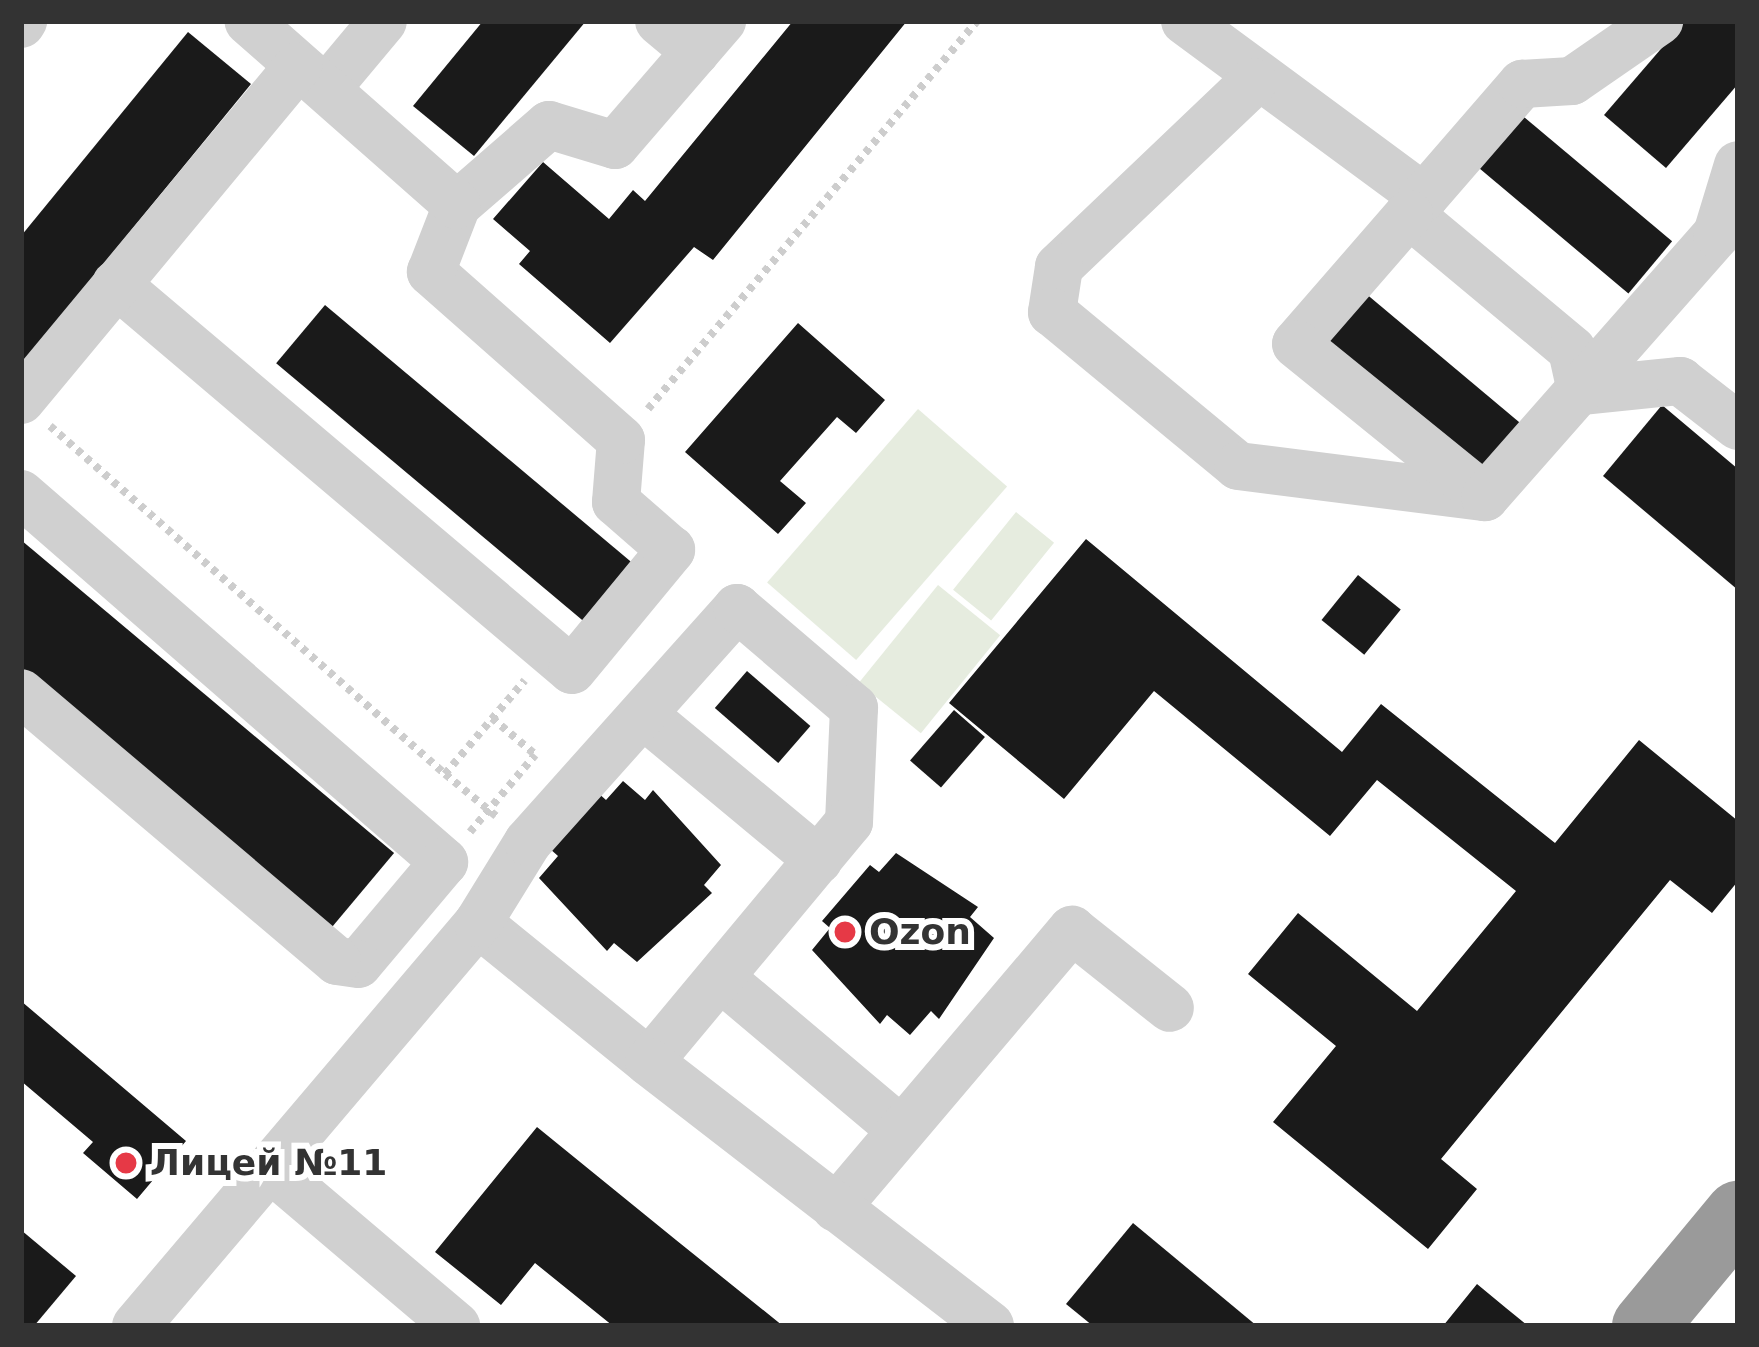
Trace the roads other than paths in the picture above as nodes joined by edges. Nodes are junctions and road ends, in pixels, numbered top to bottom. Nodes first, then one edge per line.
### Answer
1 (248, 21) edge
2 (383, 21) edge
3 (659, 21) edge
4 (1184, 21) edge
5 (1659, 21) edge
6 (709, 36) edge
7 (313, 77) junction
8 (1253, 82) junction
9 (1738, 165) edge
10 (458, 205) junction
11 (1416, 205) junction
12 (116, 284) junction
13 (1580, 391) junction
14 (21, 400) edge
15 (1738, 426) edge
16 (21, 494) edge
17 (1485, 497) junction
18 (21, 693) edge
19 (646, 717) junction
20 (818, 860) junction
21 (478, 923) junction
22 (722, 979) junction
23 (1170, 1008) dead end
24 (649, 1062) junction
25 (901, 1129) junction
26 (271, 1169) junction
27 (836, 1208) junction
28 (1738, 1214) edge
29 (136, 1326) edge
30 (456, 1326) edge
31 (990, 1326) edge
32 (1646, 1326) edge

1 - 7 lane
2 - 7 lane
3 - 6 lane
4 - 8 lane
5 - 11 lane
6 - 10 lane
7 - 10 lane
7 - 12 lane
8 - 11 lane
8 - 17 lane
9 - 13 lane
10 - 12 lane
11 - 13 lane
11 - 17 lane
12 - 14 lane
13 - 15 lane
13 - 17 lane
16 - 18 lane
19 - 20 lane
19 - 20 lane
19 - 21 lane
20 - 22 lane
21 - 24 lane
21 - 26 lane
22 - 24 lane
22 - 25 lane
23 - 25 lane
24 - 27 lane
25 - 27 lane
26 - 29 lane
26 - 30 lane
27 - 31 lane
28 - 32 highway

